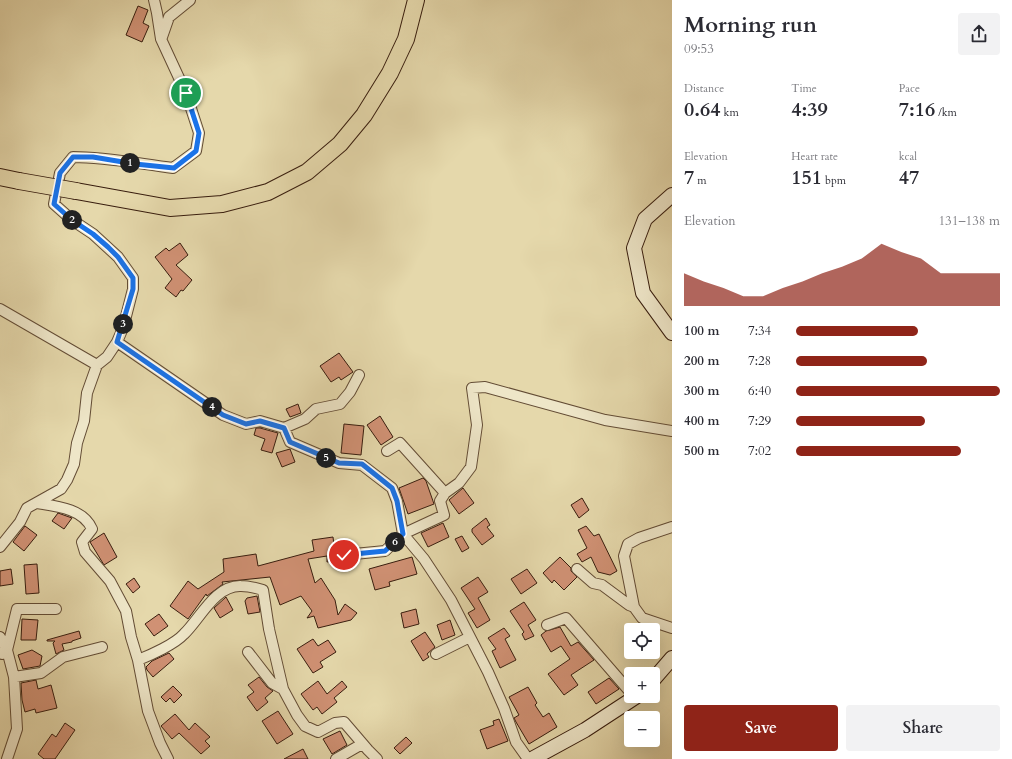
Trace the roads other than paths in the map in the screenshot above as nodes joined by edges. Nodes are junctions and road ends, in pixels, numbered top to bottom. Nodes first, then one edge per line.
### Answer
1 (154, 0) edge
2 (190, 0) edge
3 (416, 0) edge
4 (161, 39) junction
5 (0, 178) edge
6 (672, 195) edge
7 (0, 309) edge
8 (672, 333) edge
9 (117, 342) junction
10 (97, 365) junction
11 (358, 375) dead end
12 (284, 428) junction
13 (672, 431) edge
14 (387, 451) dead end
15 (445, 493) junction
16 (36, 503) junction
17 (672, 528) edge
18 (403, 534) junction
19 (0, 547) edge
20 (344, 555) dead end
21 (577, 569) dead end
22 (634, 607) junction
23 (56, 609) dead end
24 (547, 625) dead end
25 (672, 628) edge
26 (0, 637) edge
27 (470, 637) junction
28 (102, 647) dead end
29 (3, 651) edge
30 (248, 652) dead end
31 (436, 654) dead end
32 (672, 658) edge
33 (138, 660) junction
34 (660, 672) edge
35 (14, 677) junction
36 (624, 685) edge
37 (283, 689) junction
38 (624, 703) edge
39 (362, 744) junction
40 (7, 759) edge
41 (168, 759) edge
42 (336, 759) edge
43 (377, 759) edge
44 (528, 759) edge
45 (532, 759) edge

1 - 4 street
2 - 4 street
3 - 5 main road, bridge
4 - 9 street
6 - 8 street
7 - 10 street
9 - 10 street
9 - 12 street
10 - 16 street
11 - 12 street
12 - 18 street
13 - 15 street
14 - 15 street
15 - 18 street
16 - 19 street
16 - 33 street
17 - 22 street
18 - 20 street
18 - 27 street
21 - 22 street
22 - 25 street
23 - 29 street
24 - 36 street
26 - 29 street
27 - 31 street
27 - 44 street
28 - 35 street
29 - 35 street
30 - 37 street
32 - 34 street
33 - 37 street
33 - 41 street
35 - 40 street
37 - 39 street
38 - 45 street
39 - 42 street
39 - 43 street

